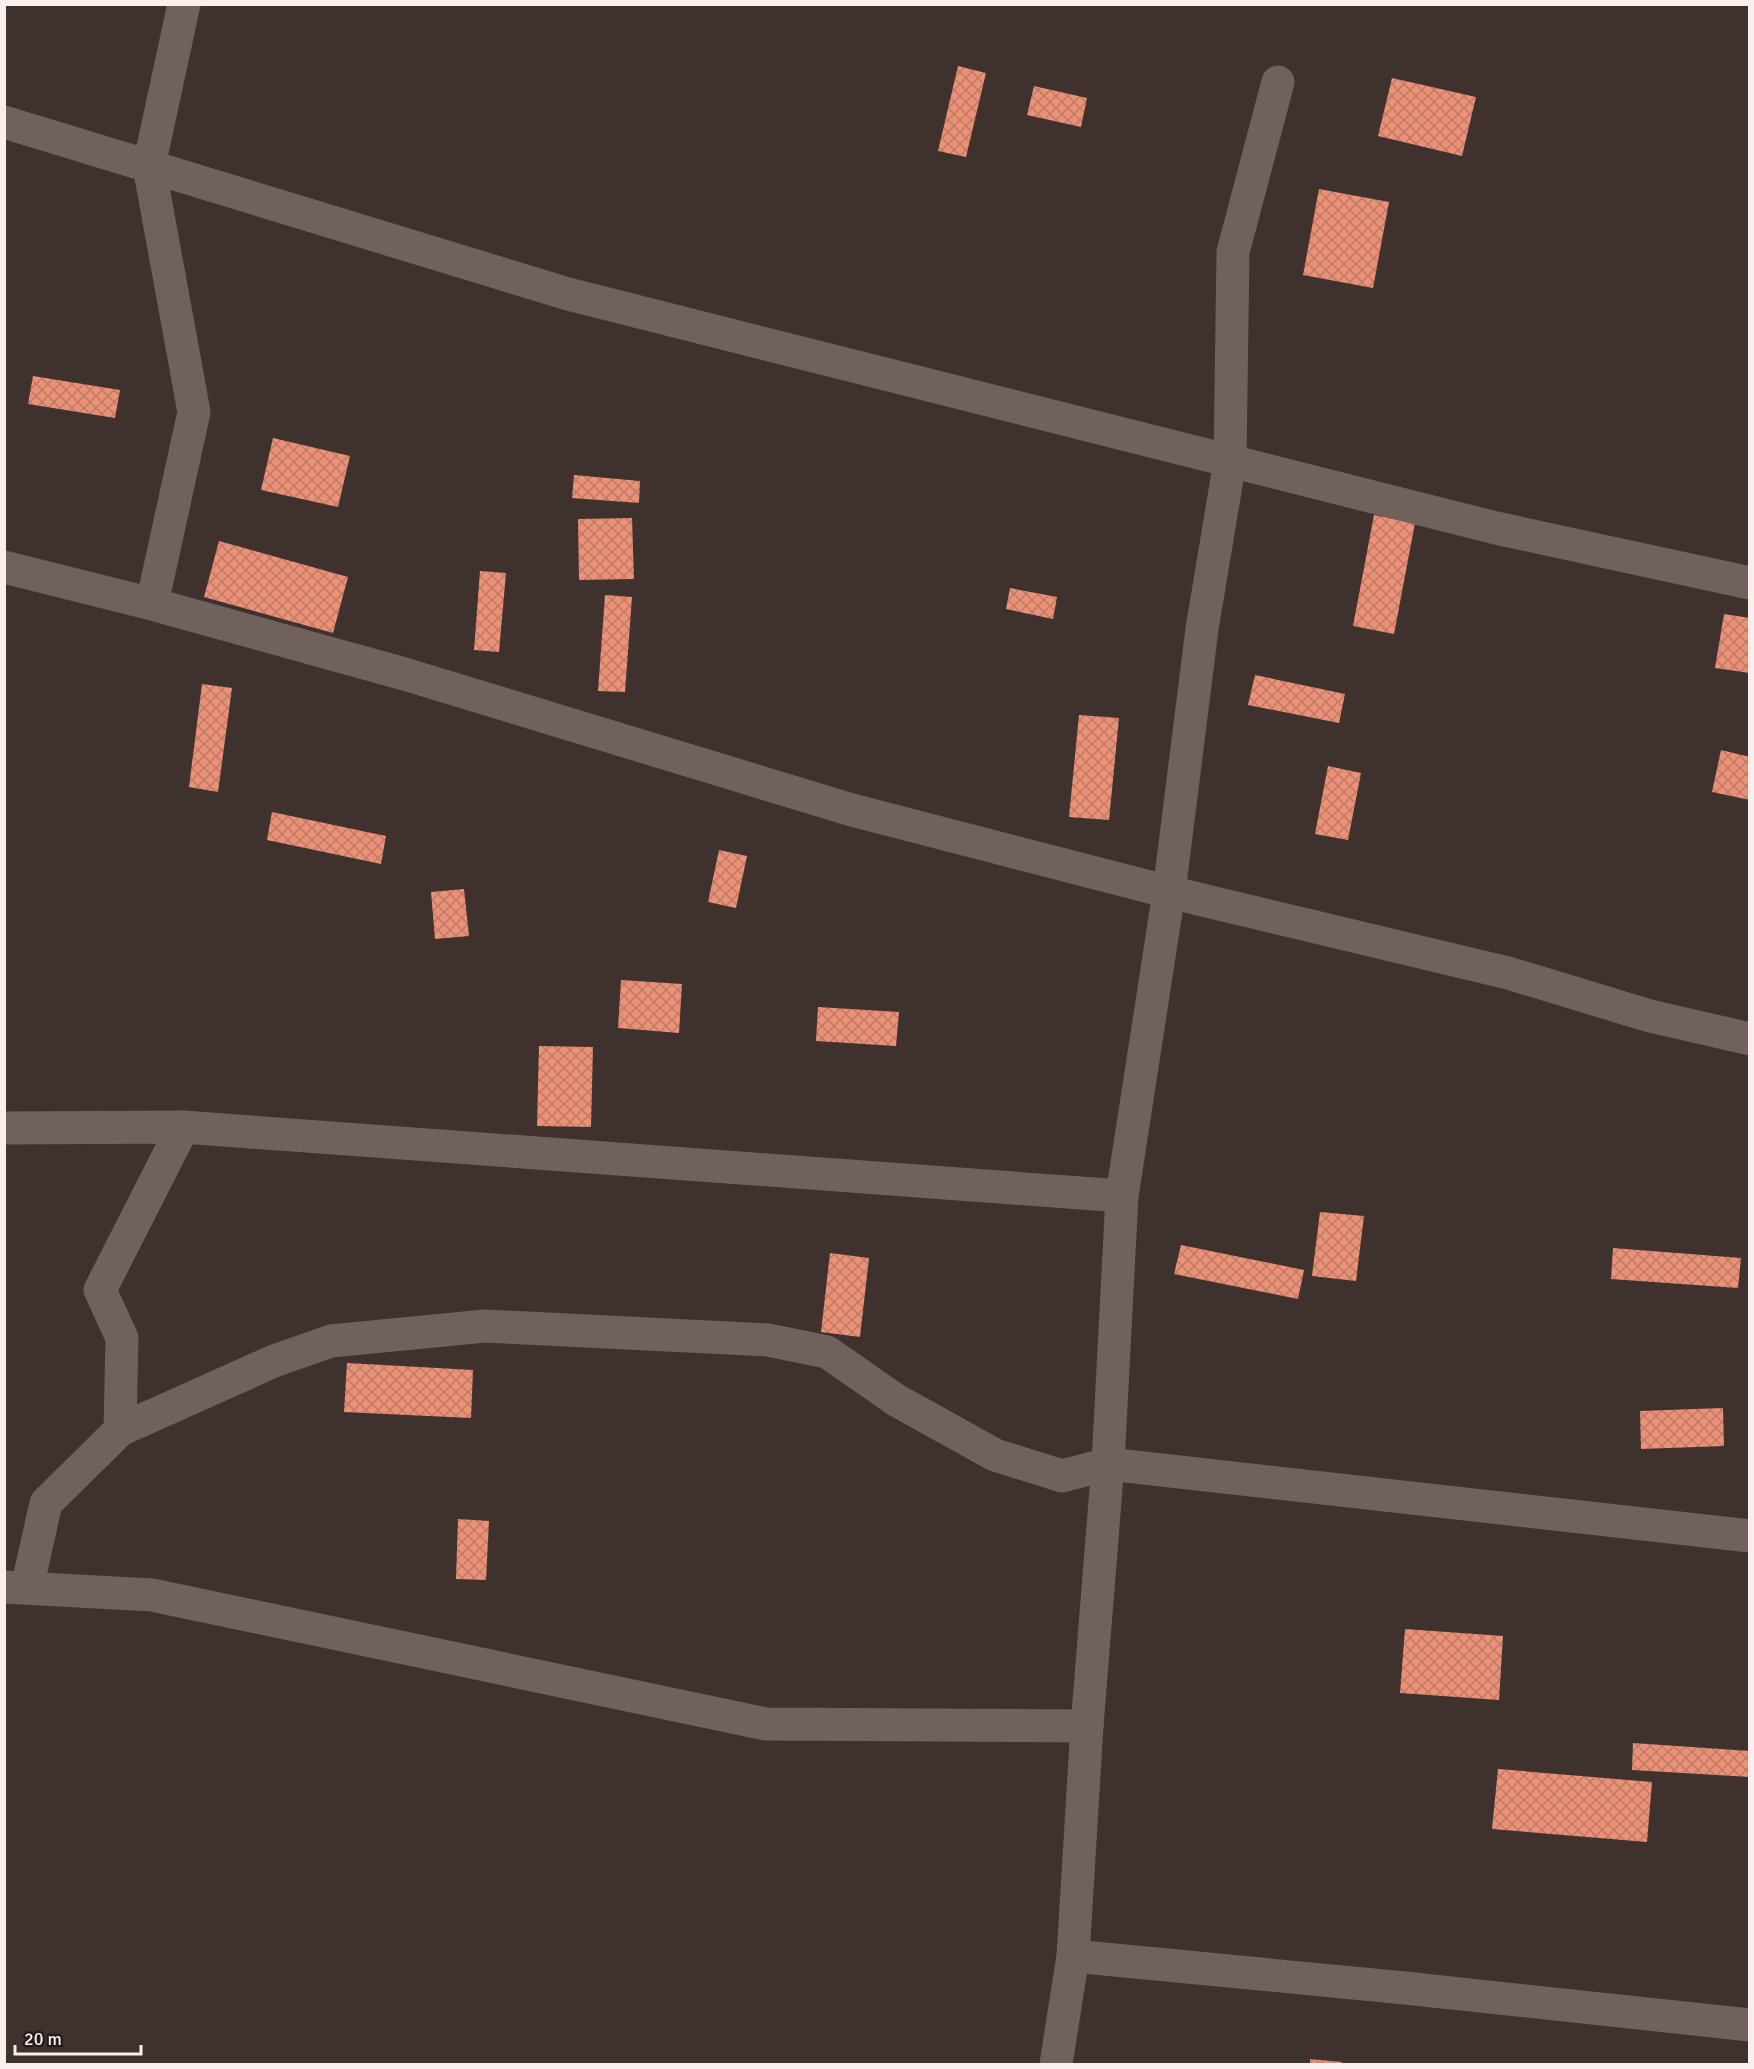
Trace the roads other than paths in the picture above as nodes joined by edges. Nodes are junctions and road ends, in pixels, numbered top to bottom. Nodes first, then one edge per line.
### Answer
1 (184, 4) edge
2 (1278, 82) dead end
3 (4, 122) edge
4 (150, 166) junction
5 (1230, 461) junction
6 (4, 567) edge
7 (1749, 583) edge
8 (152, 604) junction
9 (1169, 892) junction
10 (1749, 1039) edge
11 (183, 1127) junction
12 (4, 1128) edge
13 (1122, 1196) junction
14 (120, 1430) junction
15 (1108, 1464) junction
16 (1749, 1536) edge
17 (16, 1588) edge
18 (1087, 1726) junction
19 (1073, 1956) junction
20 (1749, 2025) edge
21 (1056, 2064) edge

1 - 4 street
2 - 5 street
3 - 4 street
4 - 5 street
4 - 8 street
5 - 7 street
5 - 9 street
6 - 8 street
8 - 9 street
9 - 10 street
9 - 13 street
11 - 12 street
11 - 13 street
11 - 14 street
13 - 15 street
14 - 15 street
14 - 17 street
15 - 16 street
15 - 18 street
17 - 18 street
18 - 19 street
19 - 20 street
19 - 21 street

